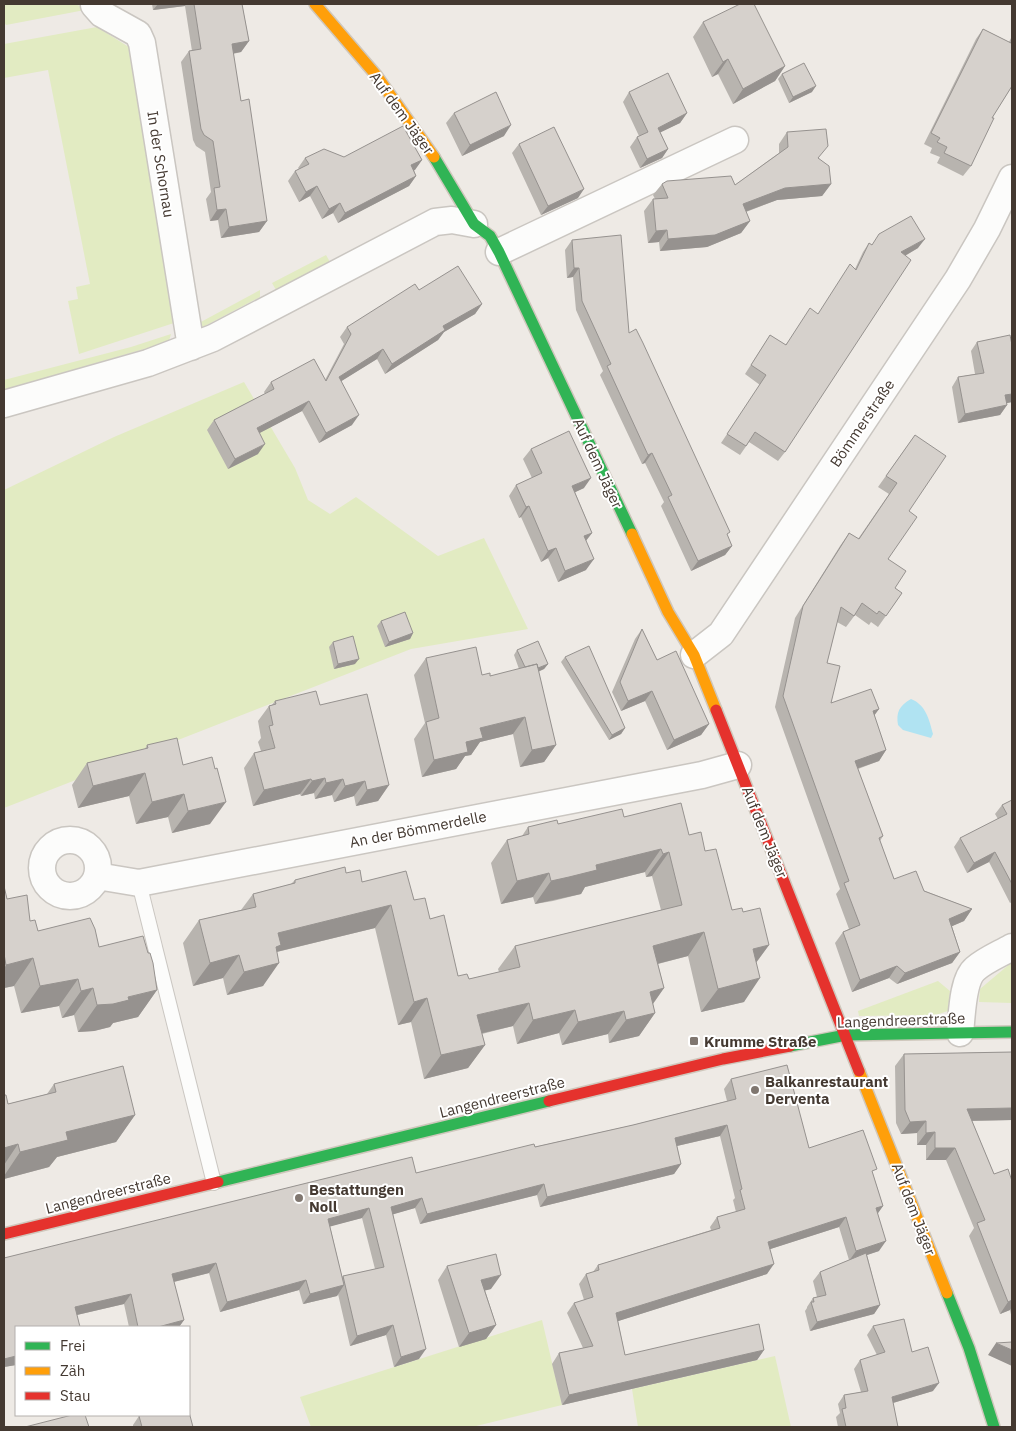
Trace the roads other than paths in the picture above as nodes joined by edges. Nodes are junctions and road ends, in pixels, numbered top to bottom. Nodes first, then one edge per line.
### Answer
1 (315, 4) edge
2 (92, 5) edge
3 (736, 140) dead end
4 (1012, 178) edge
5 (474, 224) junction
6 (500, 252) junction
7 (191, 347) junction
8 (4, 404) edge
9 (694, 655) junction
10 (738, 765) junction
11 (97, 876) dead end
12 (139, 883) junction
13 (1012, 947) edge
14 (1012, 1032) edge
15 (960, 1033) junction
16 (846, 1035) junction
17 (214, 1183) junction
18 (4, 1234) edge
19 (994, 1427) edge

1 - 5 street, Auf dem Jäger
2 - 7 street, In der Schornau
3 - 6 street
4 - 9 street, Bömmerstraße
5 - 6 street, Auf dem Jäger
5 - 7 street
6 - 9 street, Auf dem Jäger
7 - 8 street
9 - 10 street, Auf dem Jäger
10 - 12 street, An der Bömmerdelle
10 - 16 street, Auf dem Jäger
11 - 12 street, An der Bömmerdelle
12 - 17 lane
13 - 15 street
14 - 15 street, Langendreerstraße
15 - 16 street, Langendreerstraße
16 - 17 street, Langendreerstraße
16 - 19 street, Auf dem Jäger
17 - 18 street, Langendreerstraße

